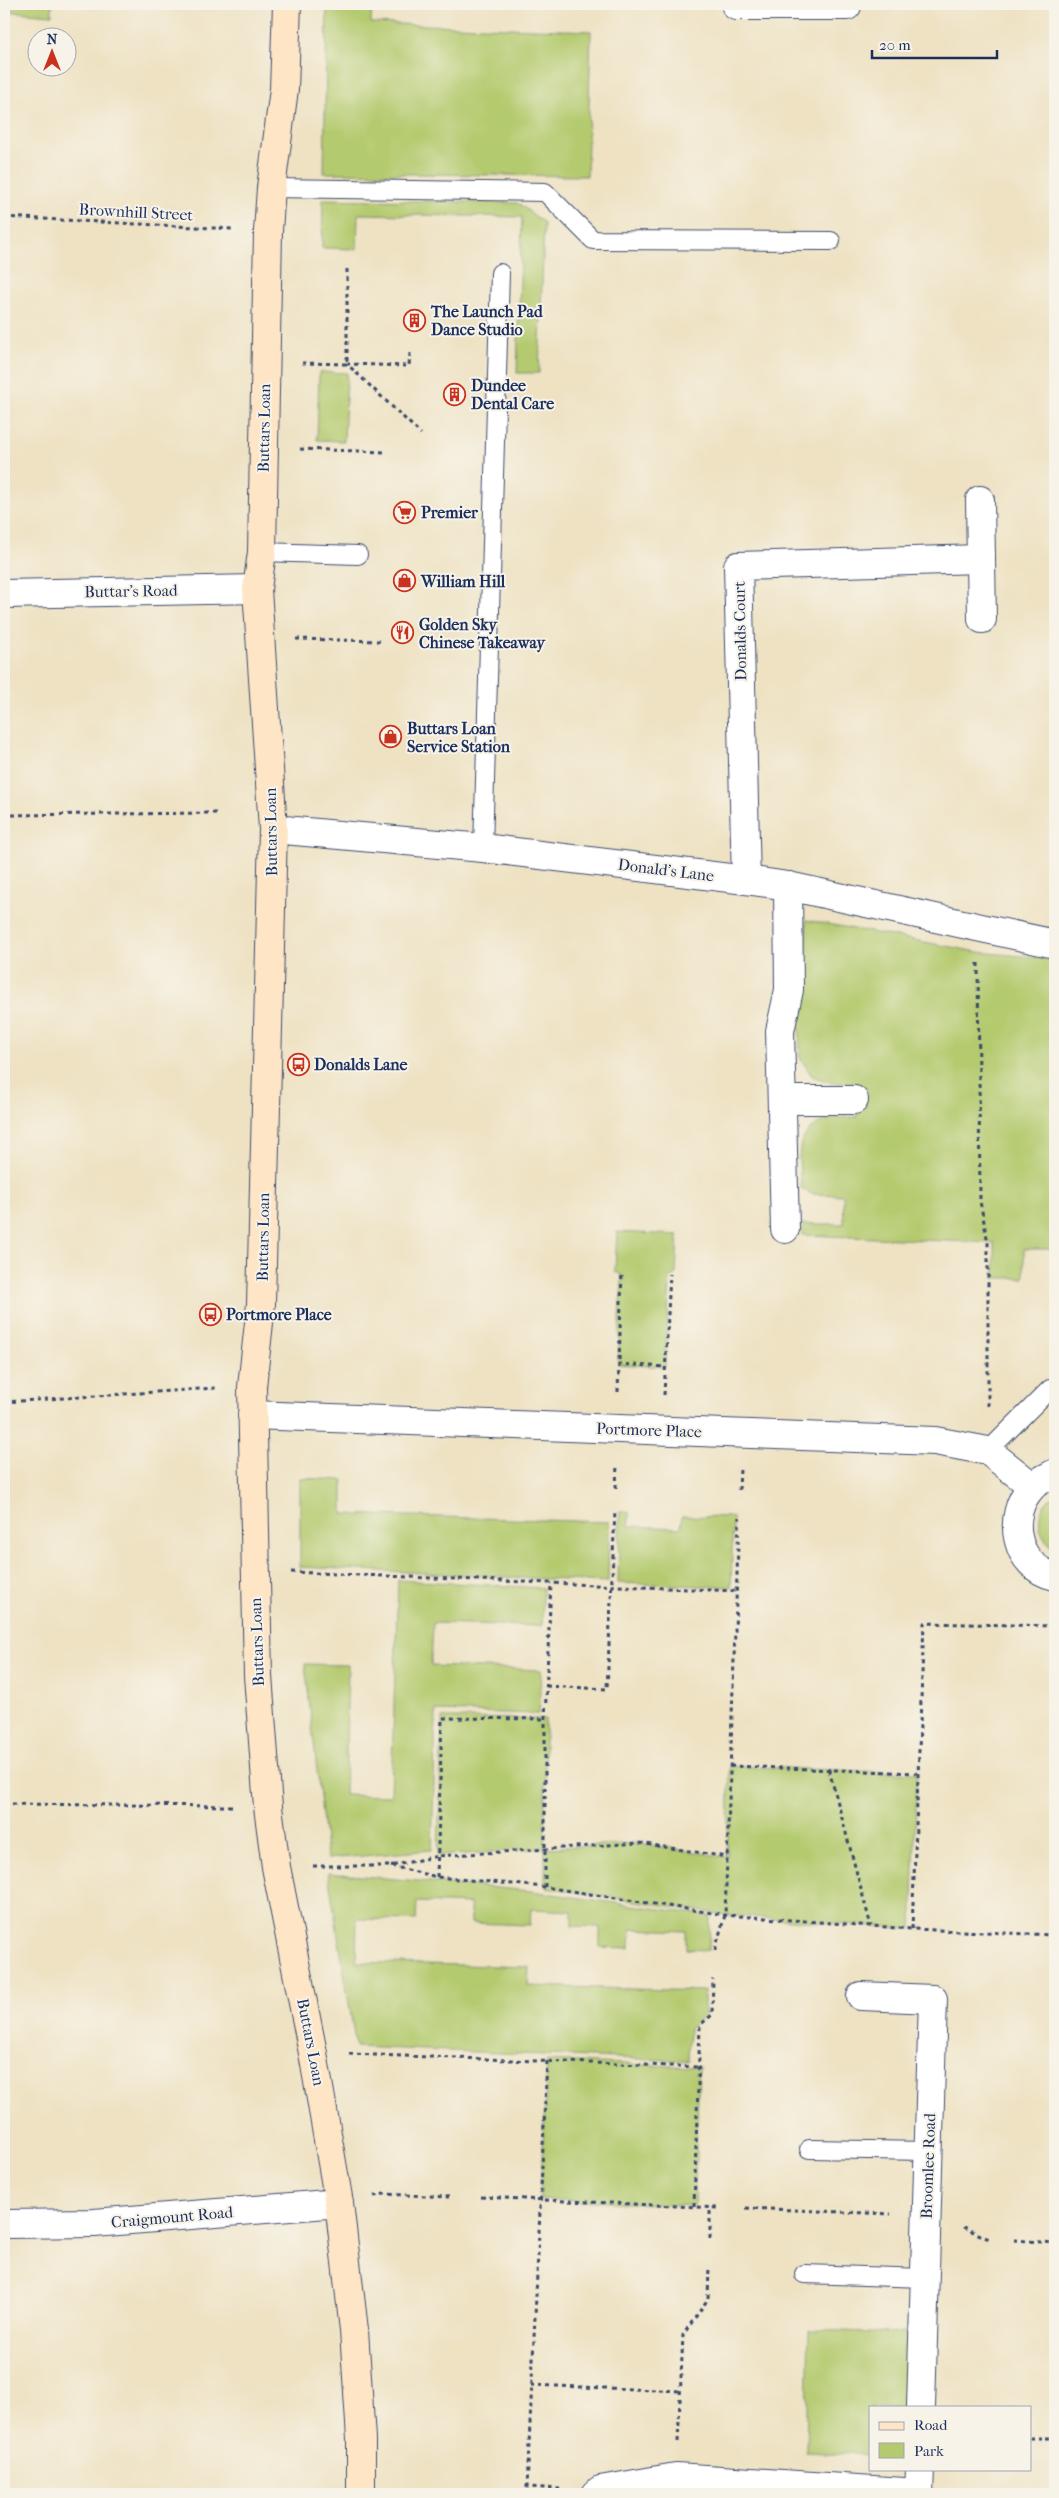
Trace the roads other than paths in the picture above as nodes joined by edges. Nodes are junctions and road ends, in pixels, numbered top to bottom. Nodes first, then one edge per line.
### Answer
1 (286, 4) edge
2 (796, 5) edge
3 (736, 6) dead end
4 (847, 6) dead end
5 (271, 188) junction
6 (831, 241) dead end
7 (500, 273) dead end
8 (980, 500) dead end
9 (262, 552) junction
10 (358, 555) dead end
11 (981, 559) junction
12 (258, 589) junction
13 (4, 594) edge
14 (982, 619) dead end
15 (273, 829) junction
16 (483, 848) junction
17 (746, 880) junction
18 (788, 886) junction
19 (1055, 944) edge
20 (782, 1100) junction
21 (854, 1100) dead end
22 (785, 1229) dead end
23 (1055, 1393) edge
24 (252, 1415) junction
25 (988, 1450) junction
26 (1044, 1480) edge
27 (1055, 1576) edge
28 (861, 1996) dead end
29 (809, 2149) dead end
30 (928, 2152) junction
31 (339, 2204) junction
32 (4, 2224) edge
33 (804, 2274) dead end
34 (925, 2278) junction
35 (921, 2406) edge
36 (924, 2485) edge
37 (598, 2492) edge
38 (361, 2494) edge

1 - 5 street, Buttars Loan
2 - 3 street
2 - 4 street
5 - 6 lane
5 - 9 street, Buttars Loan
7 - 16 lane
8 - 11 street
9 - 10 lane
9 - 12 street, Buttars Loan
11 - 14 street
11 - 17 street, Donalds Court
12 - 13 street, Buttar's Road
12 - 15 street, Buttars Loan
15 - 16 street, Donald's Lane
15 - 24 street, Buttars Loan
16 - 17 street, Donald's Lane
17 - 18 street, Donald's Lane
18 - 19 street, Donald's Lane
18 - 20 street
20 - 21 street
20 - 22 street
23 - 25 lane
24 - 25 street, Portmore Place
24 - 31 street, Buttars Loan
25 - 26 street, Portmore Place
26 - 27 street, Portmore Place
28 - 30 street, Broomlee Road
29 - 30 lane
30 - 34 street, Broomlee Road
31 - 32 street, Craigmount Road
31 - 38 street, Buttars Loan
33 - 34 lane
34 - 35 street, Broomlee Road
36 - 37 street

